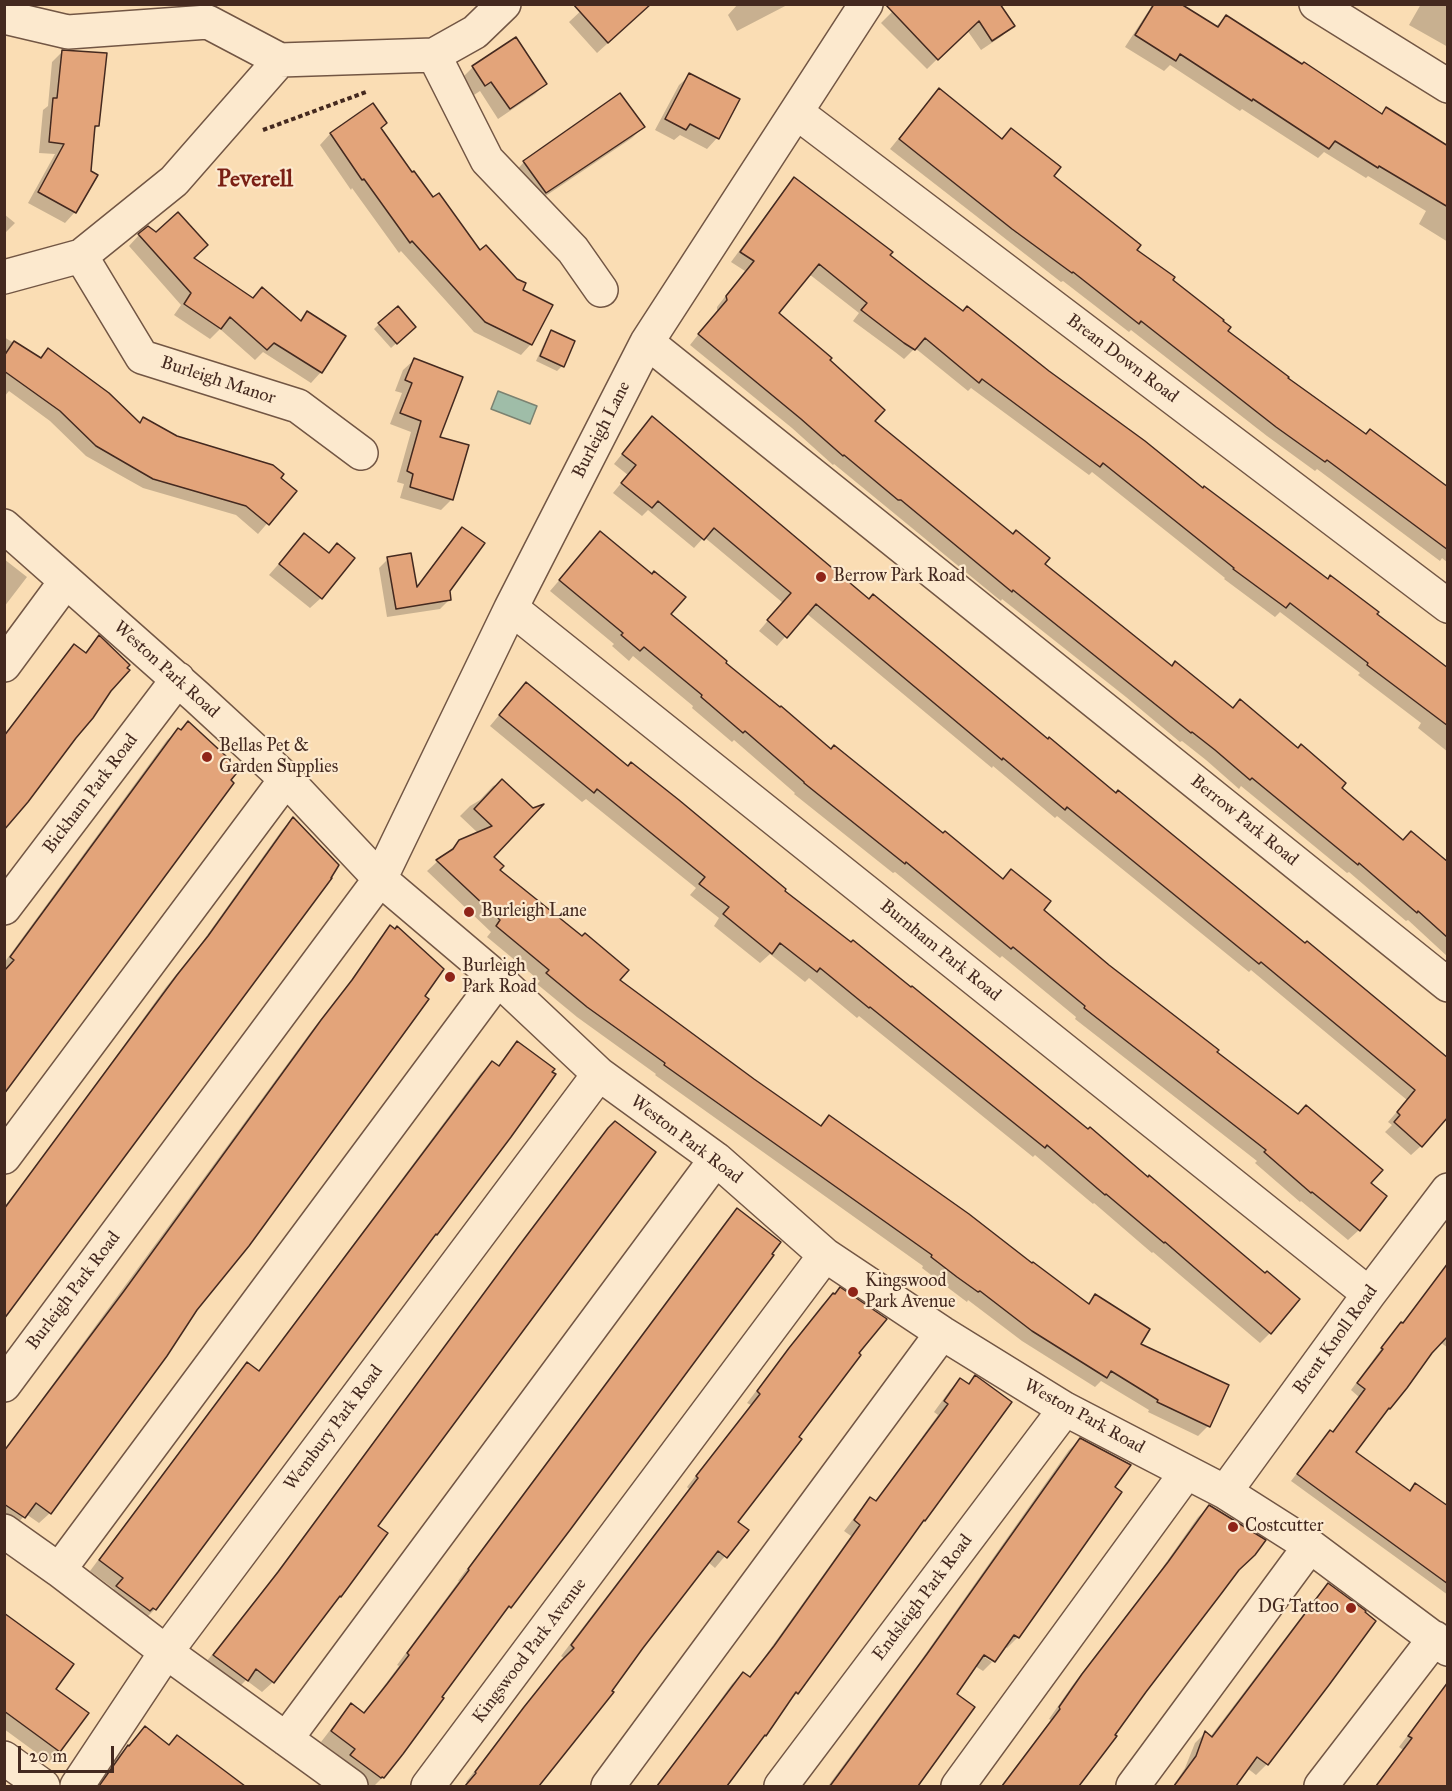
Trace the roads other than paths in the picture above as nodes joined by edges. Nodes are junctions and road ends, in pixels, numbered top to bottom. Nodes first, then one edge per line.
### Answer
1 (504, 4) edge
2 (866, 4) edge
3 (1316, 4) edge
4 (4, 17) edge
5 (434, 55) junction
6 (280, 60) junction
7 (1448, 86) edge
8 (796, 112) junction
9 (81, 256) junction
10 (8, 276) edge
11 (601, 290) dead end
12 (647, 342) junction
13 (361, 453) dead end
14 (4, 526) edge
15 (66, 581) junction
16 (1448, 606) edge
17 (511, 608) junction
18 (4, 665) edge
19 (178, 679) junction
20 (286, 778) junction
21 (380, 879) junction
22 (4, 908) edge
23 (498, 979) junction
24 (1448, 985) edge
25 (599, 1074) junction
26 (4, 1157) edge
27 (717, 1159) junction
28 (1448, 1190) edge
29 (825, 1255) junction
30 (1369, 1294) junction
31 (942, 1333) junction
32 (4, 1385) edge
33 (1065, 1409) junction
34 (1186, 1473) junction
35 (1226, 1492) junction
36 (4, 1531) edge
37 (1310, 1546) junction
38 (59, 1570) junction
39 (1441, 1644) edge
40 (166, 1652) junction
41 (286, 1739) junction
42 (4, 1758) edge
43 (43, 1786) edge
44 (76, 1786) edge
45 (351, 1786) edge
46 (428, 1786) edge
47 (608, 1786) edge
48 (781, 1786) edge
49 (958, 1786) edge
50 (1132, 1786) edge
51 (1322, 1786) edge

1 - 5 street
2 - 8 street, Burleigh Lane
3 - 7 street
4 - 6 street
5 - 6 street
5 - 11 street
6 - 9 street
8 - 12 street, Burleigh Lane
8 - 16 street, Brean Down Road
9 - 10 street
9 - 13 street, Burleigh Manor
12 - 17 street, Burleigh Lane
12 - 24 street, Berrow Park Road
14 - 15 street, Weston Park Road
15 - 18 street
15 - 19 street, Weston Park Road
17 - 21 street, Burleigh Lane
17 - 30 street, Burnham Park Road
19 - 20 street, Weston Park Road
19 - 22 street, Bickham Park Road
20 - 21 street, Weston Park Road
20 - 26 street
21 - 23 street, Weston Park Road
21 - 32 street, Burleigh Park Road
23 - 25 street, Weston Park Road
23 - 38 street
25 - 27 street, Weston Park Road
25 - 40 street, Wembury Park Road
27 - 29 street, Weston Park Road
27 - 41 street
28 - 30 street, Brent Knoll Road
29 - 31 street, Weston Park Road
29 - 46 street, Kingswood Park Avenue
30 - 35 street, Brent Knoll Road
31 - 33 street, Weston Park Road
31 - 47 street
33 - 34 street, Weston Park Road
33 - 48 street, Endsleigh Park Road
34 - 35 street, Weston Park Road
34 - 49 street
35 - 37 street, Weston Park Road
36 - 38 street
37 - 39 street, Weston Park Road
37 - 50 street
38 - 40 street
39 - 51 street
40 - 41 street
40 - 44 street, Wembury Park Road
41 - 45 street
42 - 43 street

